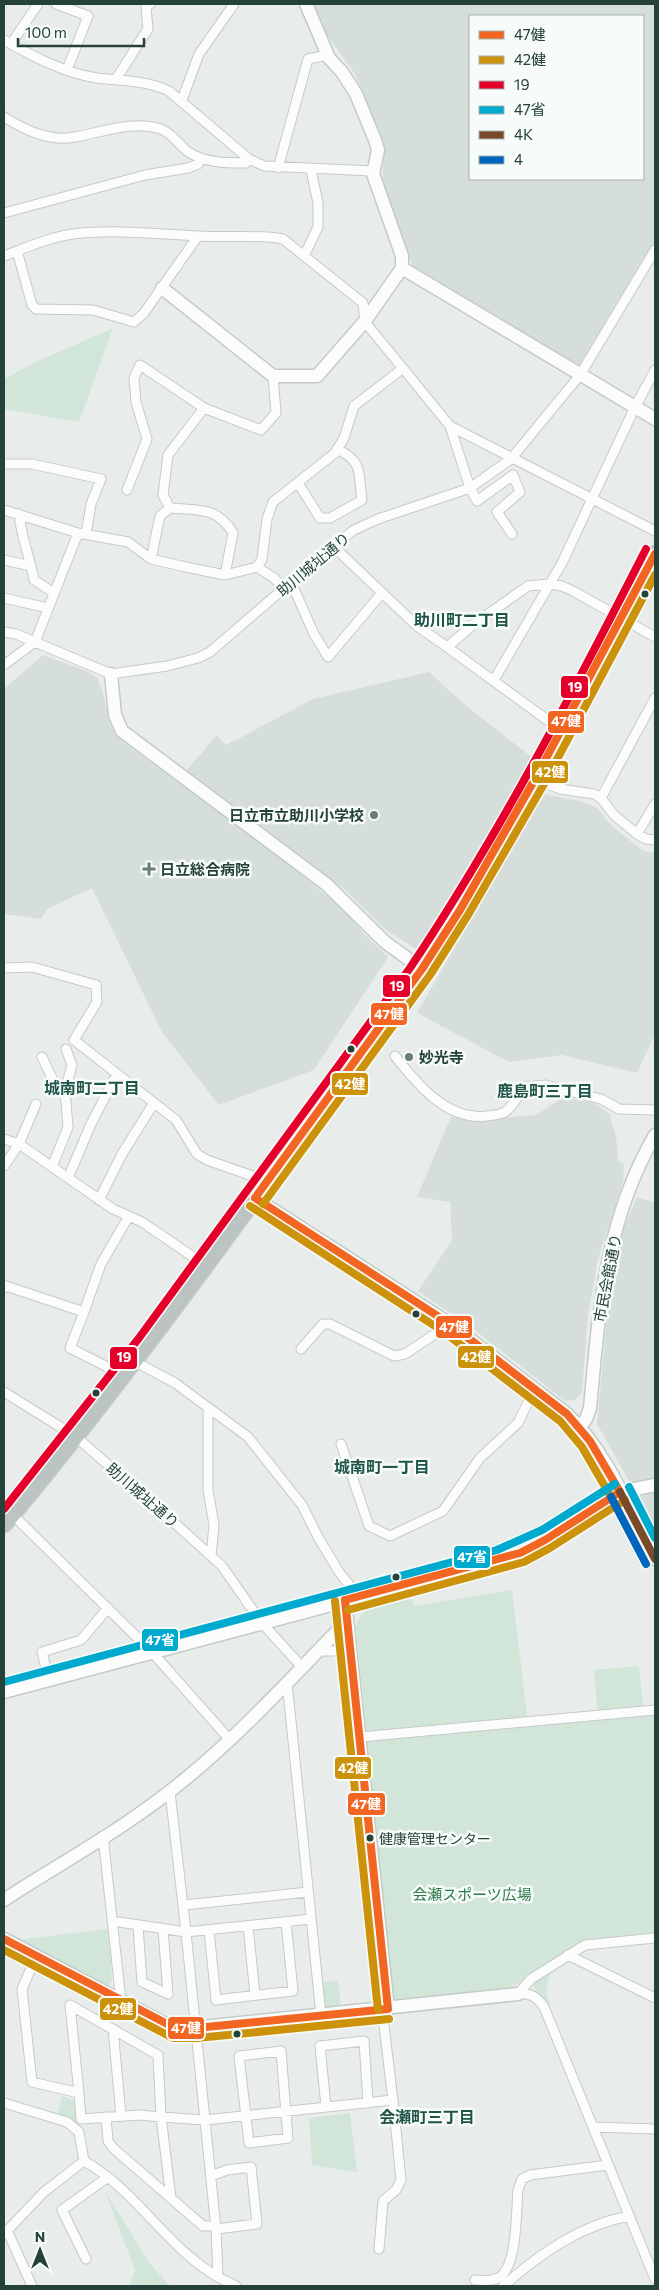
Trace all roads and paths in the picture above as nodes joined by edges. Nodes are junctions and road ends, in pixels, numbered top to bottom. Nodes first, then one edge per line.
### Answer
1 (38, 4) edge
2 (56, 4) edge
3 (150, 4) edge
4 (234, 4) edge
5 (306, 4) edge
6 (8, 42) edge
7 (328, 55) junction
8 (68, 70) junction
9 (116, 79) junction
10 (182, 100) junction
11 (4, 117) edge
12 (202, 158) junction
13 (249, 159) junction
14 (278, 168) junction
15 (311, 170) junction
16 (373, 171) junction
17 (4, 213) edge
18 (198, 236) junction
19 (655, 250) edge
20 (17, 251) junction
21 (4, 256) edge
22 (304, 256) junction
23 (402, 268) junction
24 (162, 288) junction
25 (365, 321) junction
26 (402, 369) junction
27 (655, 370) edge
28 (580, 375) junction
29 (273, 376) junction
30 (635, 407) junction
31 (204, 408) junction
32 (655, 420) edge
33 (450, 426) junction
34 (337, 449) junction
35 (511, 459) junction
36 (4, 464) edge
37 (298, 483) junction
38 (470, 488) junction
39 (128, 490) dead end
40 (592, 498) junction
41 (170, 508) junction
42 (4, 510) edge
43 (19, 514) junction
44 (655, 531) edge
45 (82, 534) junction
46 (512, 534) dead end
47 (332, 546) junction
48 (655, 554) edge
49 (151, 559) junction
50 (4, 560) edge
51 (32, 566) junction
52 (257, 567) junction
53 (225, 575) junction
54 (291, 582) junction
55 (550, 584) junction
56 (284, 589) junction
57 (54, 593) junction
58 (382, 593) junction
59 (4, 598) edge
60 (48, 608) junction
61 (623, 617) junction
62 (4, 632) edge
63 (655, 637) edge
64 (35, 642) junction
65 (447, 647) junction
66 (4, 665) edge
67 (111, 674) junction
68 (494, 680) junction
69 (655, 698) edge
70 (562, 730) junction
71 (534, 779) junction
72 (601, 798) junction
73 (655, 804) edge
74 (637, 834) junction
75 (655, 840) edge
76 (4, 968) edge
77 (422, 969) junction
78 (66, 1049) dead end
79 (42, 1056) dead end
80 (395, 1056) dead end
81 (117, 1074) junction
82 (64, 1091) junction
83 (154, 1103) junction
84 (36, 1104) dead end
85 (655, 1110) edge
86 (655, 1135) edge
87 (4, 1139) edge
88 (19, 1144) junction
89 (4, 1166) edge
90 (52, 1167) junction
91 (68, 1178) junction
92 (267, 1181) junction
93 (255, 1198) junction
94 (99, 1200) junction
95 (129, 1216) junction
96 (205, 1265) junction
97 (4, 1288) edge
98 (84, 1312) junction
99 (450, 1324) junction
100 (301, 1349) dead end
101 (134, 1361) junction
102 (123, 1375) junction
103 (4, 1392) edge
104 (537, 1392) junction
105 (208, 1409) junction
106 (580, 1427) junction
107 (75, 1436) junction
108 (341, 1444) dead end
109 (655, 1484) edge
110 (620, 1492) junction
111 (8, 1519) edge
112 (211, 1556) junction
113 (655, 1559) edge
114 (359, 1597) junction
115 (345, 1600) junction
116 (108, 1608) junction
117 (347, 1621) junction
118 (261, 1622) junction
119 (317, 1651) junction
120 (350, 1651) junction
121 (152, 1652) junction
122 (302, 1667) junction
123 (49, 1680) junction
124 (287, 1682) junction
125 (4, 1692) edge
126 (655, 1710) edge
127 (360, 1737) junction
128 (230, 1740) junction
129 (170, 1792) junction
130 (103, 1836) junction
131 (308, 1892) junction
132 (4, 1900) edge
133 (184, 1906) junction
134 (311, 1919) junction
135 (112, 1921) junction
136 (286, 1922) junction
137 (138, 1926) junction
138 (248, 1926) junction
139 (163, 1929) junction
140 (209, 1930) junction
141 (186, 1932) junction
142 (655, 1938) edge
143 (4, 1939) edge
144 (568, 1956) junction
145 (36, 1957) junction
146 (518, 1994) junction
147 (256, 1995) junction
148 (655, 1998) edge
149 (121, 2001) junction
150 (385, 2009) junction
151 (321, 2016) junction
152 (196, 2028) junction
153 (113, 2030) junction
154 (78, 2093) junction
155 (393, 2100) junction
156 (368, 2102) junction
157 (4, 2103) edge
158 (326, 2107) junction
159 (287, 2112) junction
160 (121, 2116) junction
161 (161, 2116) junction
162 (244, 2116) junction
163 (106, 2118) junction
164 (205, 2120) junction
165 (592, 2127) junction
166 (655, 2129) edge
167 (84, 2161) junction
168 (608, 2165) junction
169 (211, 2176) junction
170 (108, 2177) junction
171 (171, 2198) junction
172 (629, 2216) junction
173 (216, 2228) junction
174 (6, 2232) edge
175 (379, 2249) dead end
176 (86, 2259) dead end
177 (218, 2277) junction
178 (655, 2279) edge
179 (475, 2280) dead end
180 (32, 2286) edge
181 (236, 2286) edge
182 (503, 2286) edge

1 - 6 street
2 - 8 street
3 - 9 street
4 - 10 street
5 - 7 street
6 - 8 street
7 - 14 street
7 - 16 street
8 - 9 street
9 - 10 street
10 - 13 street
11 - 12 street
12 - 13 street
12 - 17 street
13 - 14 street
14 - 15 street
15 - 16 street
15 - 22 street
16 - 23 street
18 - 20 street
18 - 22 street
18 - 24 street
19 - 28 street, 助川城址通り
20 - 21 street
20 - 24 street
22 - 25 street
23 - 25 street
23 - 28 street
24 - 29 street
25 - 26 street
25 - 29 street
26 - 33 street
26 - 34 street
27 - 30 street
28 - 30 street
28 - 35 street, 助川城址通り
29 - 31 street
30 - 32 street
30 - 40 street
31 - 39 street
31 - 41 street
33 - 35 street
33 - 38 street
34 - 37 street
34 - 37 street
35 - 38 street, 助川城址通り
35 - 40 street
36 - 45 street
37 - 52 street
38 - 46 street
38 - 47 street, 助川城址通り
40 - 44 street
40 - 55 street
41 - 49 street
41 - 53 street
42 - 43 street
43 - 45 street
43 - 51 street
45 - 49 street
45 - 57 street
47 - 54 street, 助川城址通り
47 - 58 street
48 - 61 highway
49 - 53 street
50 - 51 street
51 - 57 street
52 - 53 street
52 - 56 street
54 - 56 street, 助川城址通り
54 - 58 street
55 - 61 street
55 - 65 street
55 - 68 street
56 - 67 street, 助川城址通り
57 - 60 street
58 - 65 street
59 - 60 street
60 - 64 street
61 - 63 street
61 - 70 highway
62 - 64 street
64 - 66 street
64 - 67 street
65 - 68 street
67 - 77 street
68 - 70 street
69 - 72 street
70 - 71 highway
71 - 72 street
71 - 77 highway
72 - 74 street
73 - 74 street
74 - 75 street
76 - 81 street
77 - 92 highway
78 - 82 street
79 - 82 street
80 - 85 street
81 - 83 street
81 - 91 street
82 - 90 street
83 - 92 street
83 - 94 street
84 - 88 street
86 - 106 street, 市民会館通り
87 - 88 street
88 - 89 street
88 - 90 street
90 - 91 street
91 - 94 street
92 - 93 highway
93 - 96 highway
93 - 99 street
94 - 95 street
95 - 96 street
95 - 98 street
96 - 101 highway
97 - 98 street
98 - 102 street
99 - 100 street
99 - 104 street
101 - 102 highway
101 - 105 street
102 - 107 highway
103 - 107 street, 助川城址通り
104 - 106 street
104 - 108 street
105 - 112 street
105 - 114 street
106 - 110 street
107 - 111 highway
107 - 112 street, 助川城址通り
109 - 110 street
110 - 113 street
110 - 114 street
111 - 116 street
112 - 118 street, 助川城址通り
114 - 115 street
115 - 117 street
115 - 118 street
116 - 121 street
116 - 123 street
117 - 119 street
117 - 120 street
118 - 121 street
118 - 122 street, 助川城址通り
119 - 120 street
119 - 122 street
120 - 127 street
121 - 123 street
121 - 128 street
122 - 124 street
123 - 125 street
124 - 128 street
124 - 131 street
126 - 127 street
127 - 150 street
128 - 129 street
129 - 130 street
129 - 133 street
130 - 132 street
130 - 135 street
131 - 133 street
131 - 134 street
133 - 141 street
134 - 136 street
134 - 151 street
135 - 137 street
135 - 149 street
136 - 138 street
136 - 147 street
137 - 139 street
137 - 139 street
138 - 140 street
138 - 147 street
139 - 141 street
140 - 141 street
140 - 147 street
141 - 152 street
142 - 144 street
143 - 145 street
144 - 146 street
144 - 148 street
145 - 149 street
145 - 154 street
146 - 150 street
146 - 165 street
149 - 152 street
150 - 151 street
150 - 155 street
151 - 152 street
152 - 164 street
153 - 154 street
153 - 160 street
153 - 161 street
154 - 163 street
155 - 156 street
155 - 175 street
156 - 158 street
156 - 158 street
157 - 167 street
158 - 159 street
159 - 162 street
159 - 162 street
159 - 162 street
160 - 161 street
160 - 163 street
161 - 164 street
161 - 171 street
162 - 164 street
163 - 171 street
164 - 169 street
165 - 166 street
165 - 168 street
167 - 170 street
167 - 174 street
168 - 172 street
168 - 179 street
169 - 173 street
169 - 173 street
170 - 176 street
170 - 177 street
171 - 173 street
172 - 178 street
172 - 182 street
173 - 177 street
174 - 180 street
177 - 181 street

